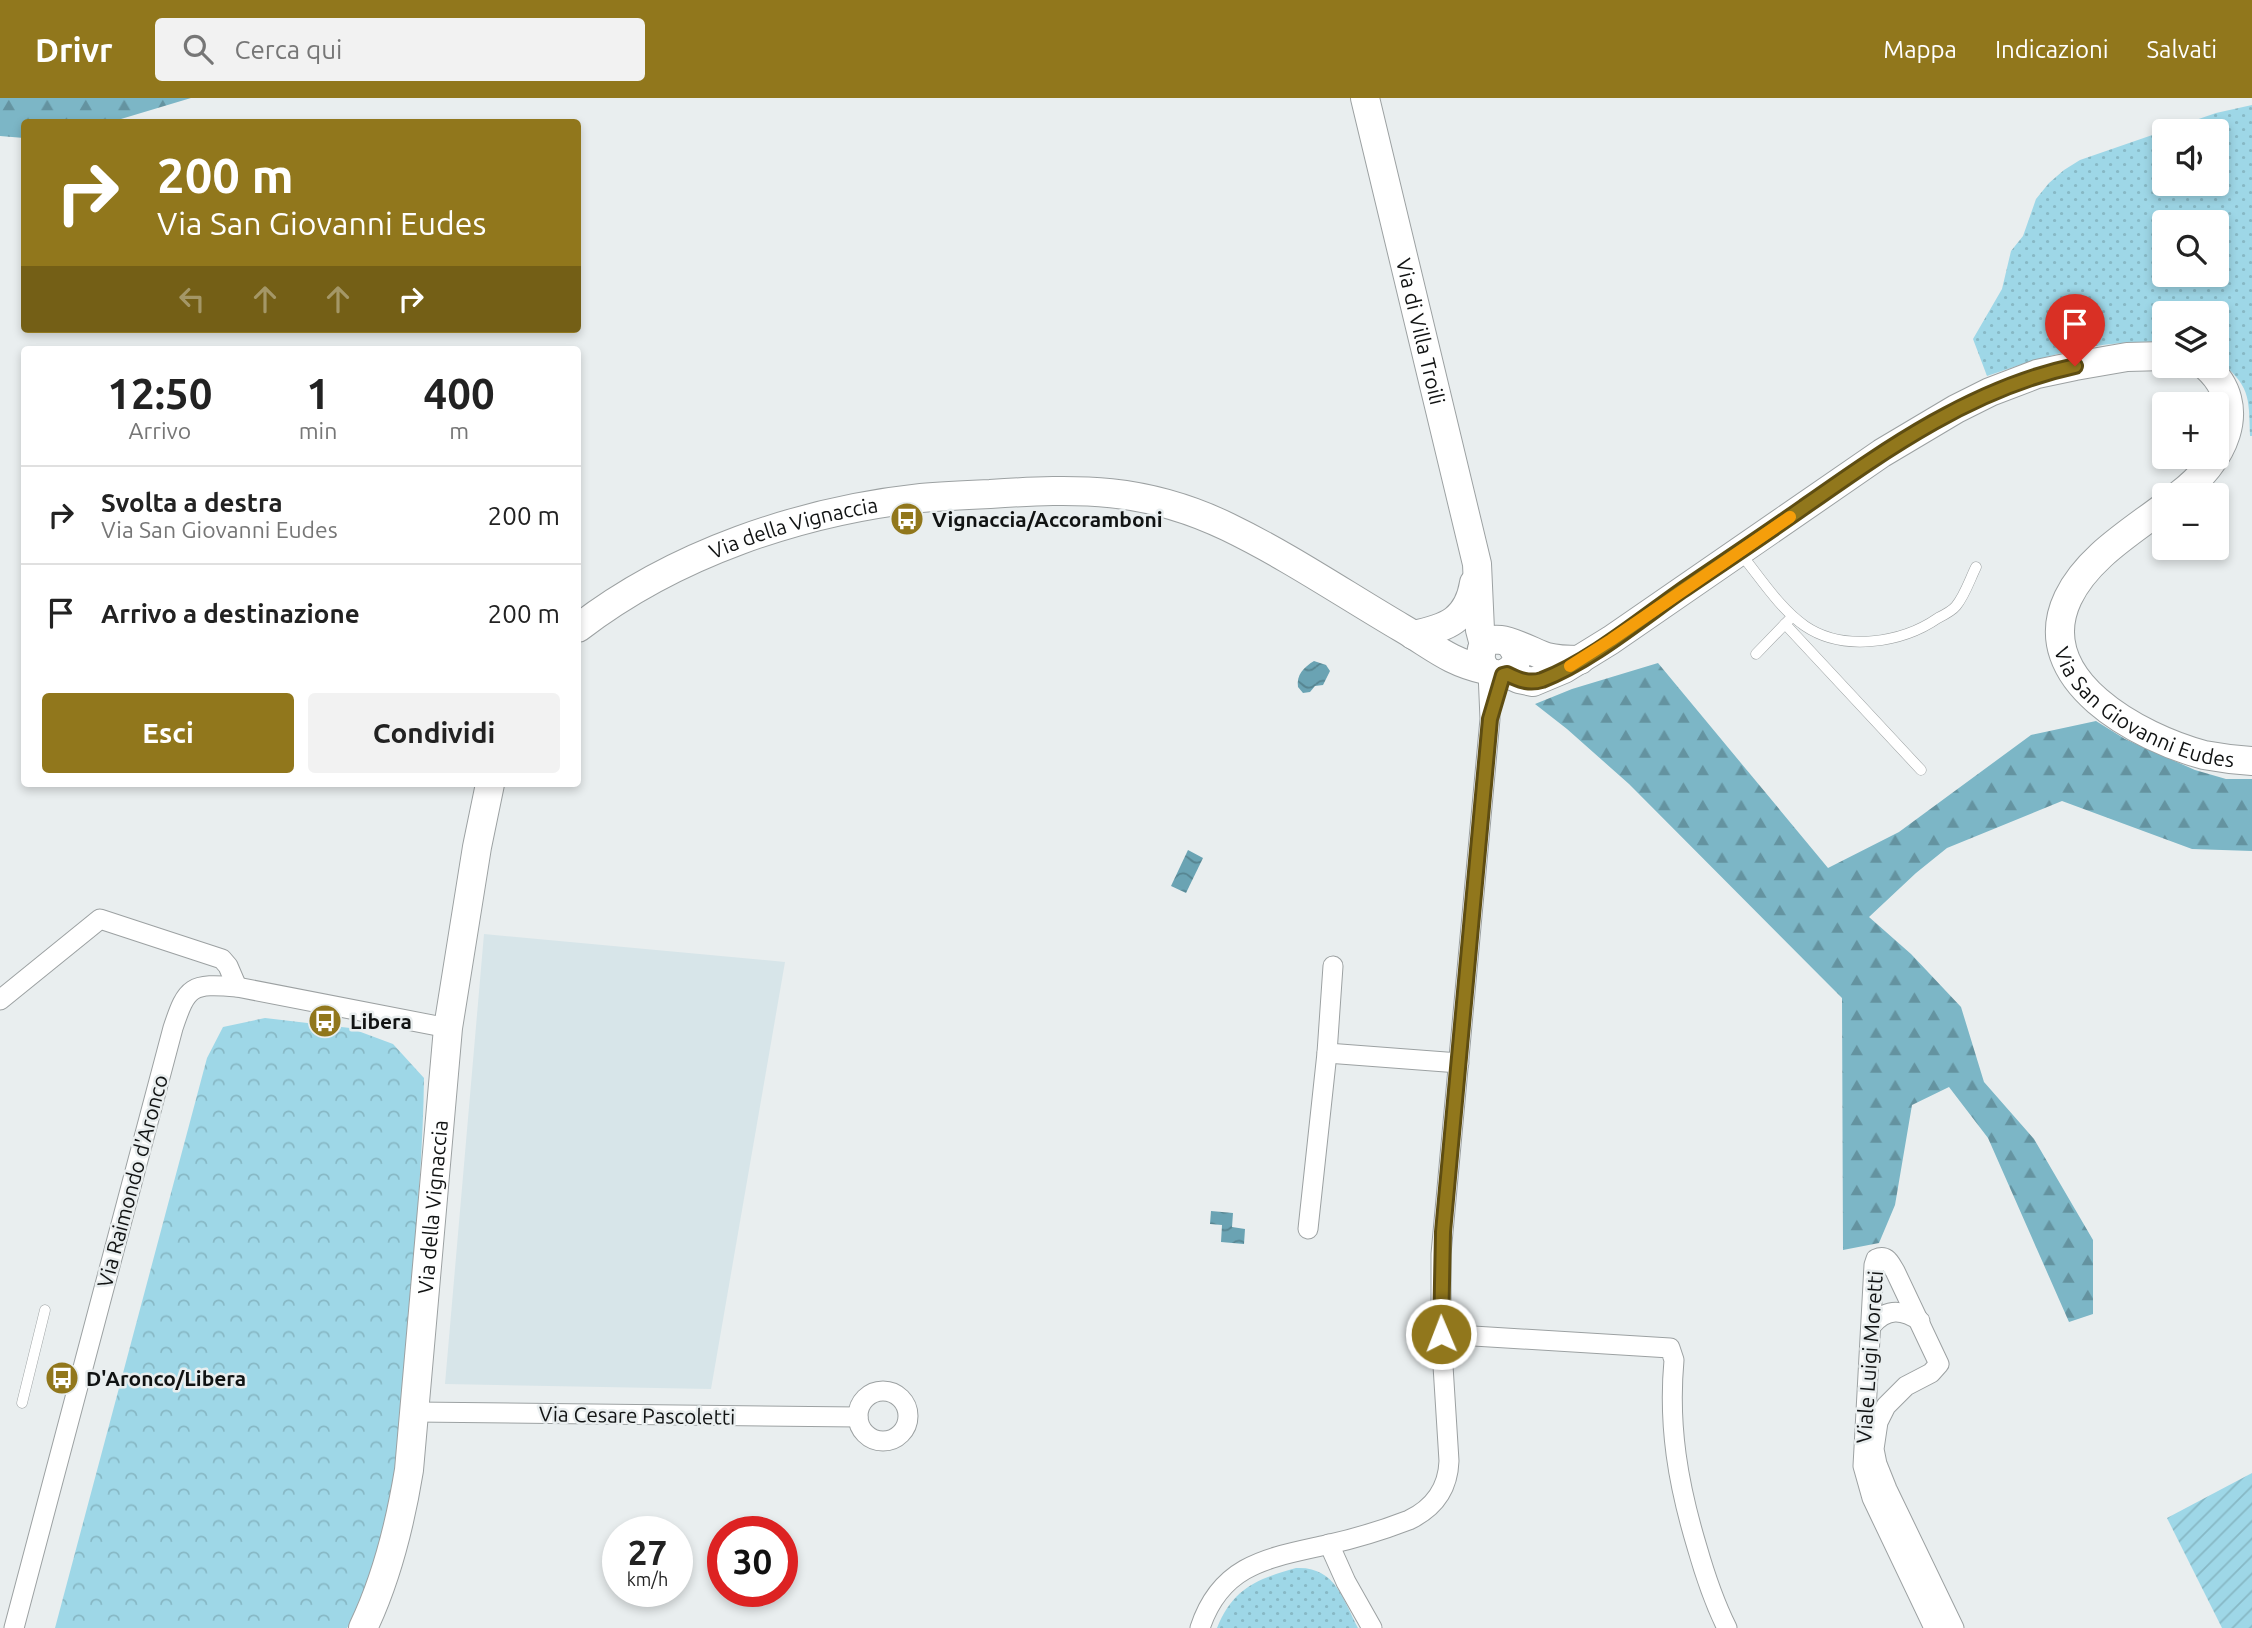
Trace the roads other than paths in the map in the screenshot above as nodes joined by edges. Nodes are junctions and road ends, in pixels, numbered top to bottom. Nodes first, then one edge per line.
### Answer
1 (1366, 98) edge
2 (2152, 356) edge
3 (2224, 378) edge
4 (2195, 483) edge
5 (2152, 516) edge
6 (1739, 552) junction
7 (1477, 564) junction
8 (1976, 567) dead end
9 (1789, 620) junction
10 (581, 626) edge
11 (1413, 635) junction
12 (1756, 654) dead end
13 (1496, 658) junction
14 (2252, 761) edge
15 (1921, 770) dead end
16 (489, 787) edge
17 (1333, 966) dead end
18 (237, 987) junction
19 (0, 1000) edge
20 (448, 1028) junction
21 (1327, 1053) junction
22 (1459, 1063) junction
23 (1308, 1229) dead end
24 (45, 1310) dead end
25 (1920, 1321) junction
26 (1872, 1325) junction
27 (1441, 1334) junction
28 (1868, 1381) junction
29 (1906, 1386) junction
30 (22, 1403) dead end
31 (415, 1412) junction
32 (858, 1417) dead end
33 (1329, 1544) junction
34 (13, 1628) edge
35 (363, 1628) edge
36 (1200, 1628) edge
37 (1372, 1628) edge
38 (1727, 1628) edge
39 (1934, 1628) edge
40 (1954, 1628) edge

1 - 7 street, Via di Villa Troili
2 - 6 street
3 - 4 street
5 - 14 street, Via San Giovanni Eudes
6 - 9 lane
6 - 13 street
7 - 11 street
7 - 13 street, Via di Villa Troili
8 - 9 lane
9 - 12 lane
9 - 15 lane
10 - 11 street, Via della Vignaccia
11 - 13 street, Via della Vignaccia
13 - 22 street
16 - 20 street, Via della Vignaccia
17 - 21 street
18 - 19 street
18 - 20 street, Via Raimondo d'Aronco
18 - 34 street, Via Raimondo d'Aronco
20 - 31 street, Via della Vignaccia
21 - 22 street
21 - 23 street
22 - 27 street
24 - 30 lane
25 - 26 street
25 - 26 street, Viale Luigi Moretti
25 - 29 street, Viale Luigi Moretti
26 - 28 street, Viale Luigi Moretti
27 - 33 street
27 - 38 street
28 - 29 street
28 - 39 street, Viale Luigi Moretti
29 - 40 street, Viale Luigi Moretti
31 - 32 street, Via Cesare Pascoletti
31 - 35 street, Via della Vignaccia
33 - 36 street
33 - 37 street

